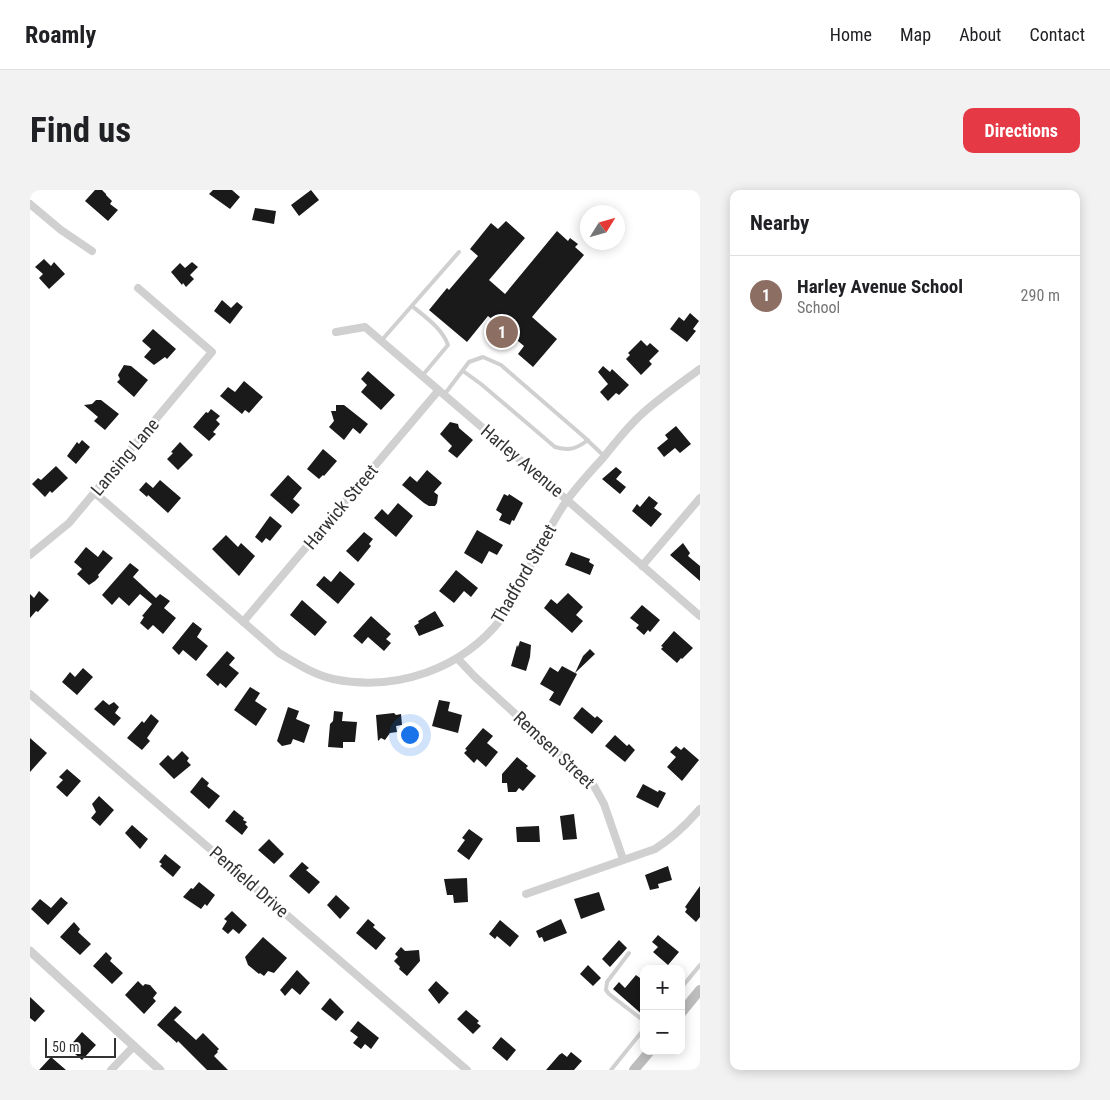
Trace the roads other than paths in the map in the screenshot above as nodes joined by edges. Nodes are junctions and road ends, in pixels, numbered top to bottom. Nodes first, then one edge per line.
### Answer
1 (30, 204) edge
2 (92, 251) dead end
3 (459, 252) dead end
4 (138, 288) dead end
5 (412, 306) junction
6 (336, 332) dead end
7 (381, 341) junction
8 (700, 369) edge
9 (462, 370) junction
10 (422, 376) junction
11 (441, 393) junction
12 (588, 440) junction
13 (604, 456) junction
14 (95, 493) junction
15 (700, 498) edge
16 (567, 500) junction
17 (30, 555) edge
18 (642, 566) junction
19 (700, 616) edge
20 (243, 622) junction
21 (458, 659) junction
22 (30, 694) edge
23 (700, 809) edge
24 (623, 859) junction
25 (526, 894) dead end
26 (30, 951) edge
27 (629, 953) dead end
28 (700, 965) edge
29 (685, 983) edge
30 (700, 990) edge
31 (683, 1010) edge
32 (640, 1018) edge
33 (640, 1034) edge
34 (134, 1046) junction
35 (647, 1055) edge
36 (111, 1070) edge
37 (160, 1070) edge
38 (467, 1070) edge
39 (610, 1070) edge
40 (634, 1070) edge

1 - 2 street
3 - 5 lane
4 - 14 street, Lansing Lane
5 - 7 lane
5 - 10 lane
6 - 7 street, Harley Avenue
7 - 10 street, Harley Avenue
8 - 13 street, Thadford Street
9 - 11 lane
9 - 12 lane
9 - 12 lane
10 - 11 street, Harley Avenue
11 - 16 street, Harley Avenue
11 - 20 street, Harwick Street
12 - 13 lane
13 - 16 street, Thadford Street
14 - 17 street, Lansing Lane
14 - 20 street, Thadford Street
15 - 18 street
16 - 18 street, Harley Avenue
16 - 21 street, Thadford Street
18 - 19 street, Harley Avenue
20 - 21 street, Thadford Street
21 - 24 street, Remsen Street
22 - 38 street, Penfield Drive
23 - 24 street
24 - 25 street
26 - 34 street
27 - 32 lane
28 - 29 lane
30 - 31 main road
33 - 39 lane
34 - 36 street
34 - 37 street
35 - 40 main road

